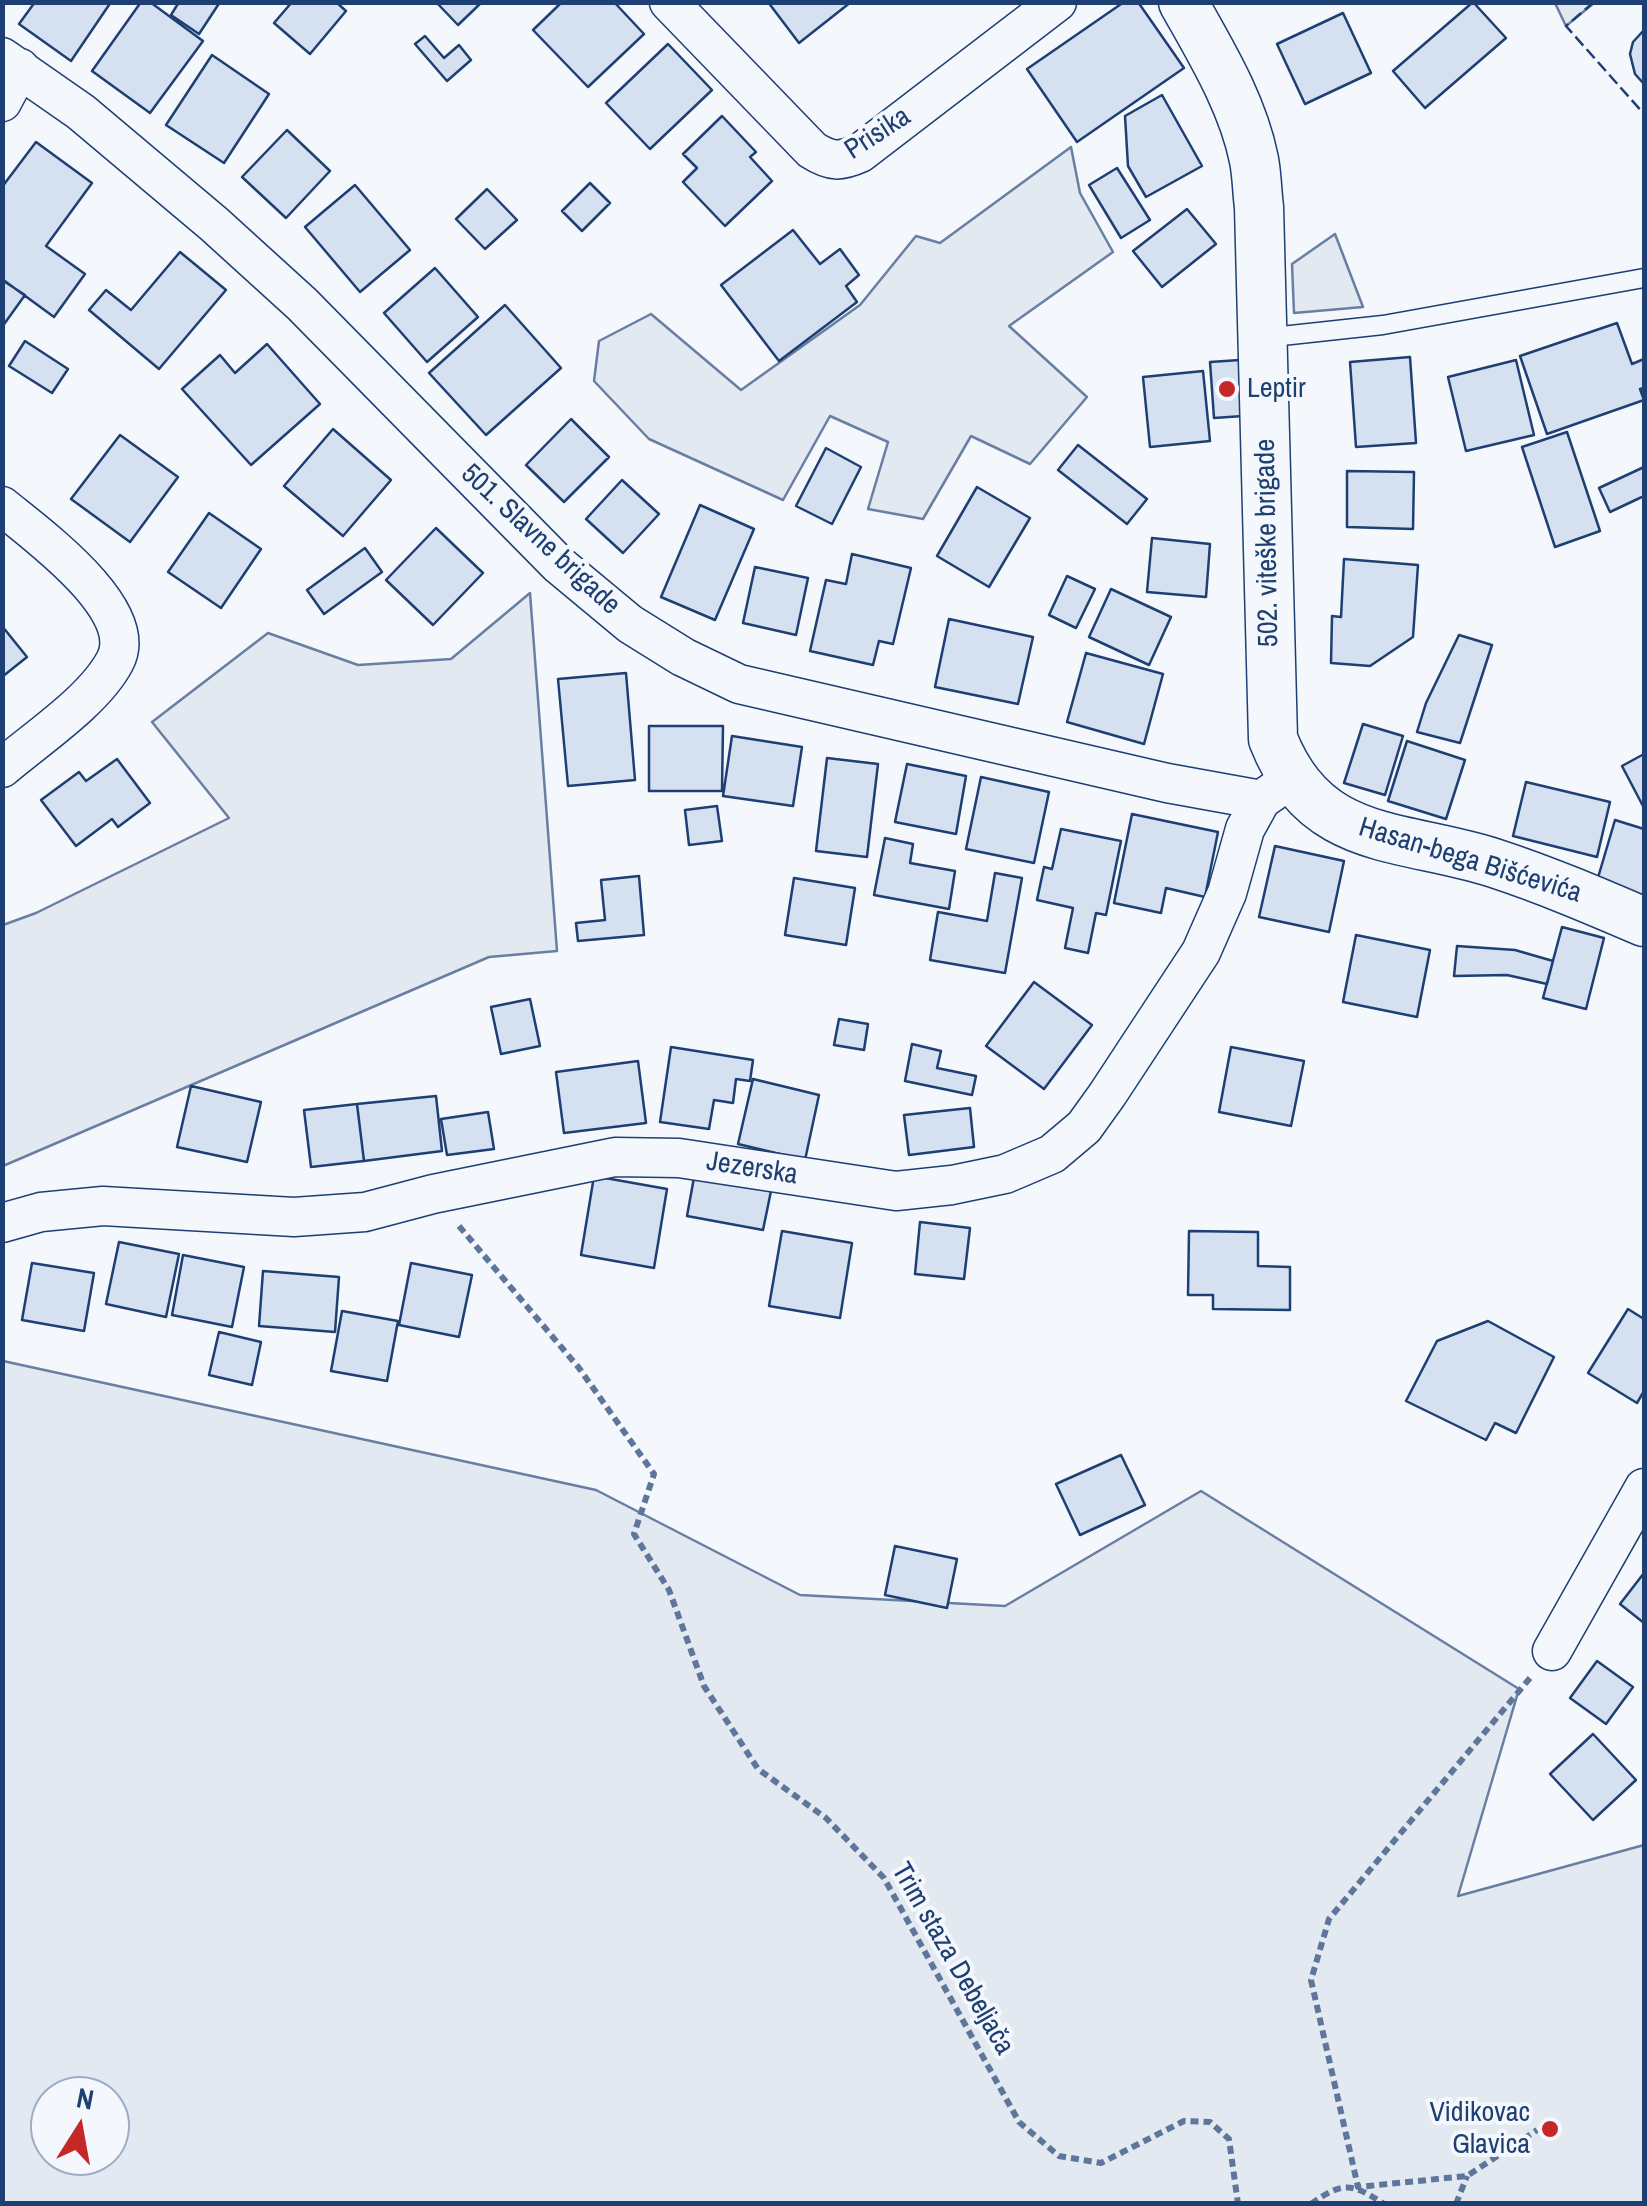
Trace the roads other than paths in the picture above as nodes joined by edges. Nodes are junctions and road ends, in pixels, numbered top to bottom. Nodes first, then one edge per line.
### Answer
1 (669, 2) edge
2 (1057, 2) edge
3 (1183, 2) edge
4 (11, 63) edge
5 (2, 102) edge
6 (1644, 278) edge
7 (1263, 338) junction
8 (2, 506) edge
9 (2, 768) edge
10 (1275, 773) junction
11 (1644, 922) edge
12 (2, 1223) edge
13 (1644, 1488) edge
14 (1552, 1651) road end

1 - 2 street, Prisika
3 - 7 street, 502. viteške brigade
4 - 5 street
4 - 10 street, 501. Slavne brigade
6 - 7 lane
7 - 10 street, 502. viteške brigade
8 - 9 street
10 - 11 street, Hasan-bega Bišćevića
10 - 12 street, Jezerska
13 - 14 street

